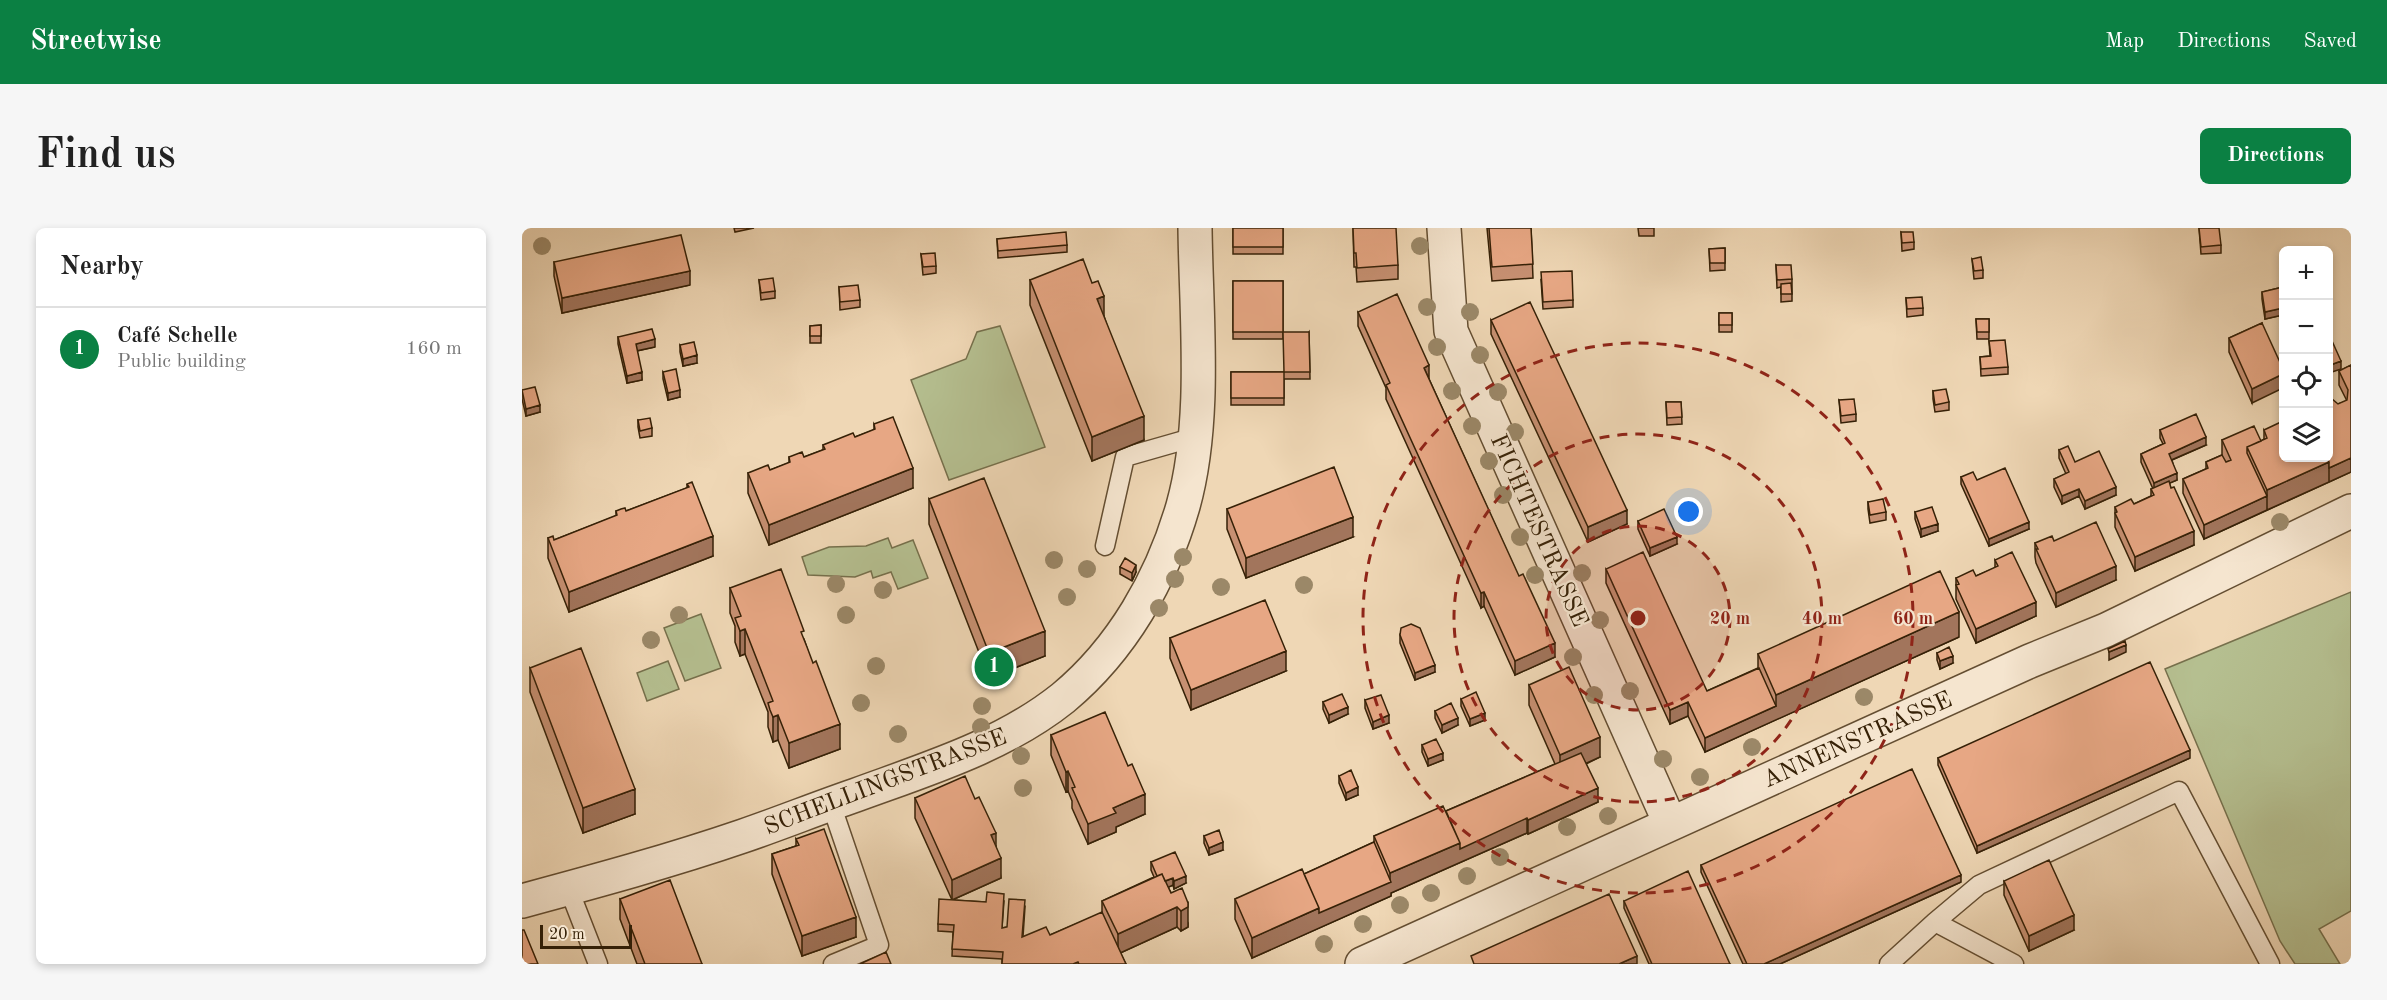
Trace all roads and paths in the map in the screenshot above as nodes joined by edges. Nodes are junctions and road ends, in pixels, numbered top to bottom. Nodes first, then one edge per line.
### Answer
1 (1195, 228) edge
2 (1444, 228) edge
3 (1195, 437) junction
4 (2351, 511) edge
5 (1105, 546) dead end
6 (831, 804) junction
7 (1670, 823) junction
8 (568, 887) junction
9 (522, 901) edge
10 (1935, 922) junction
11 (598, 964) edge
12 (833, 964) edge
13 (1362, 964) edge
14 (1889, 964) edge
15 (2014, 964) edge
16 (2270, 964) edge

1 - 3 street, SCHELLINGSTRASSE
2 - 7 street, FICHTESTRASSE
3 - 5 lane
3 - 6 street, SCHELLINGSTRASSE
4 - 7 street, ANNENSTRASSE
6 - 8 street, SCHELLINGSTRASSE
6 - 12 lane
7 - 13 street, ANNENSTRASSE
8 - 9 street, SCHELLINGSTRASSE
8 - 11 lane
10 - 14 lane
10 - 15 lane
10 - 16 lane

